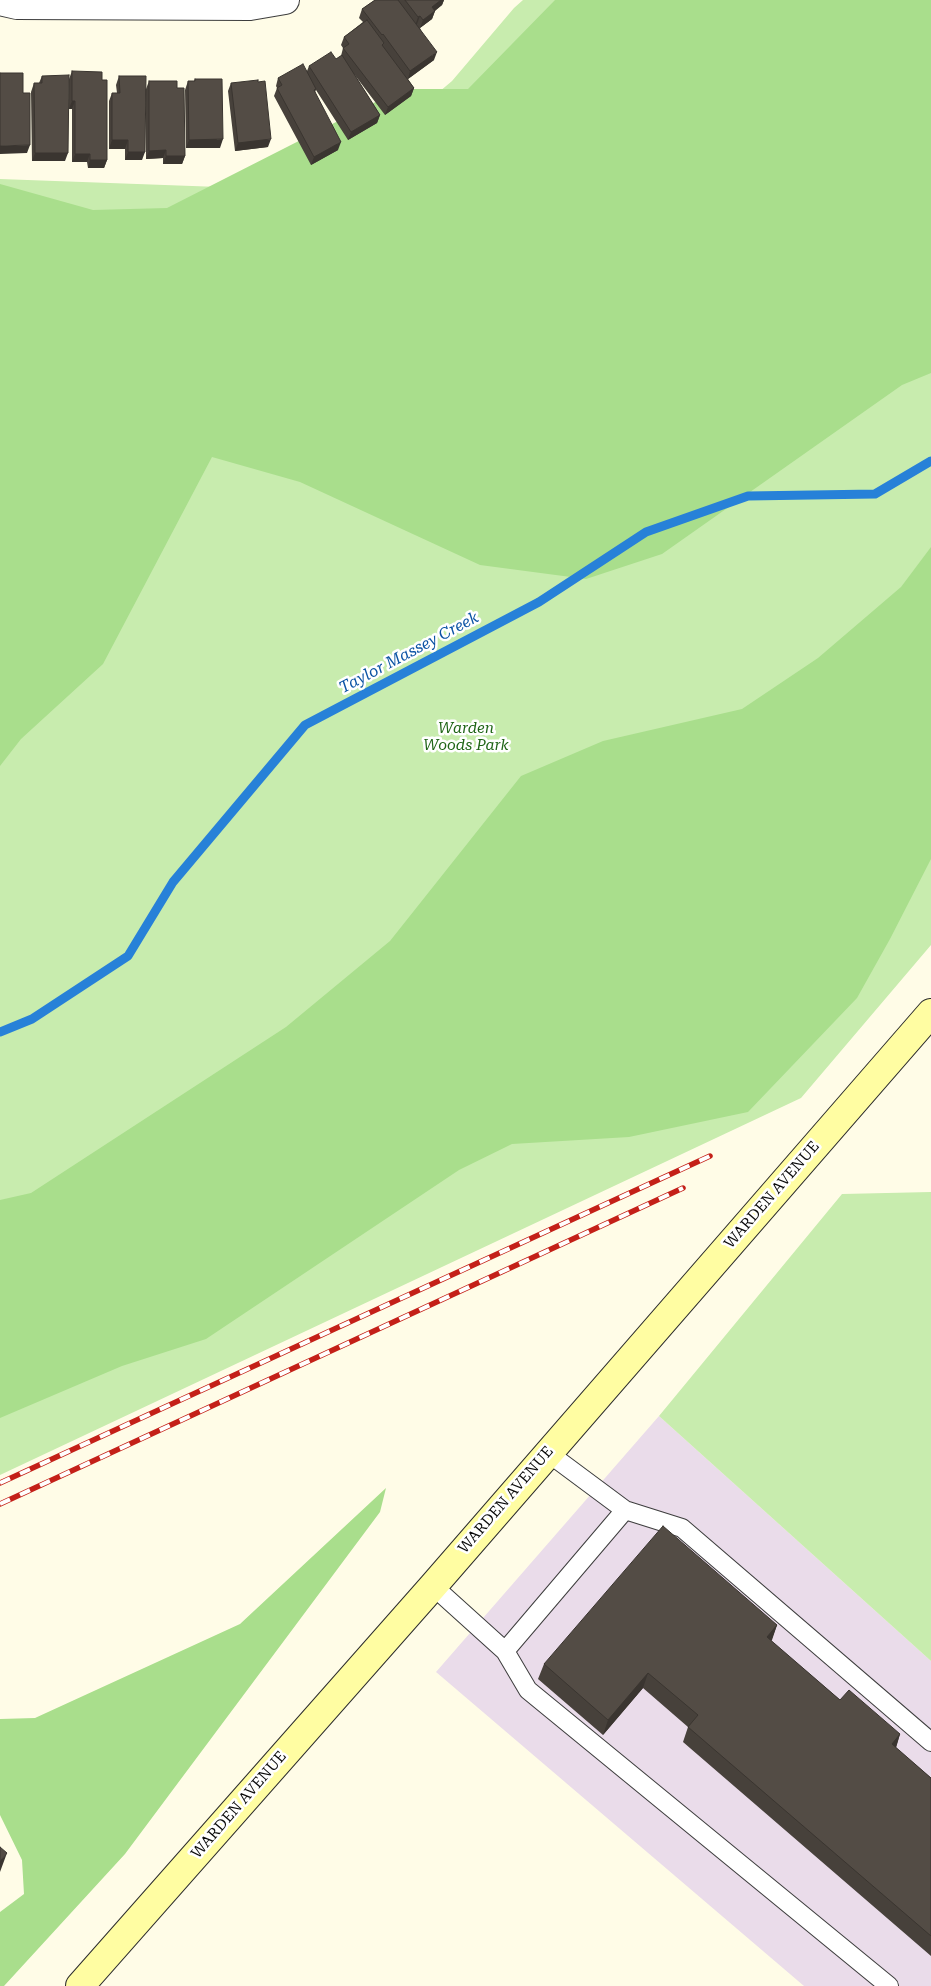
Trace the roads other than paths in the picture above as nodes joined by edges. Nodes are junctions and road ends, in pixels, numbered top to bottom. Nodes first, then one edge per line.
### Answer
1 (285, 0) edge
2 (0, 1) edge
3 (931, 1012) edge
4 (547, 1452) junction
5 (625, 1510) junction
6 (433, 1586) junction
7 (505, 1651) junction
8 (931, 1742) edge
9 (80, 1986) edge
10 (889, 1986) edge

1 - 2 street
3 - 4 main road, WARDEN AVENUE
4 - 5 lane
4 - 6 main road, WARDEN AVENUE
5 - 7 lane
5 - 8 lane
6 - 7 lane
6 - 9 main road, WARDEN AVENUE
7 - 10 lane

